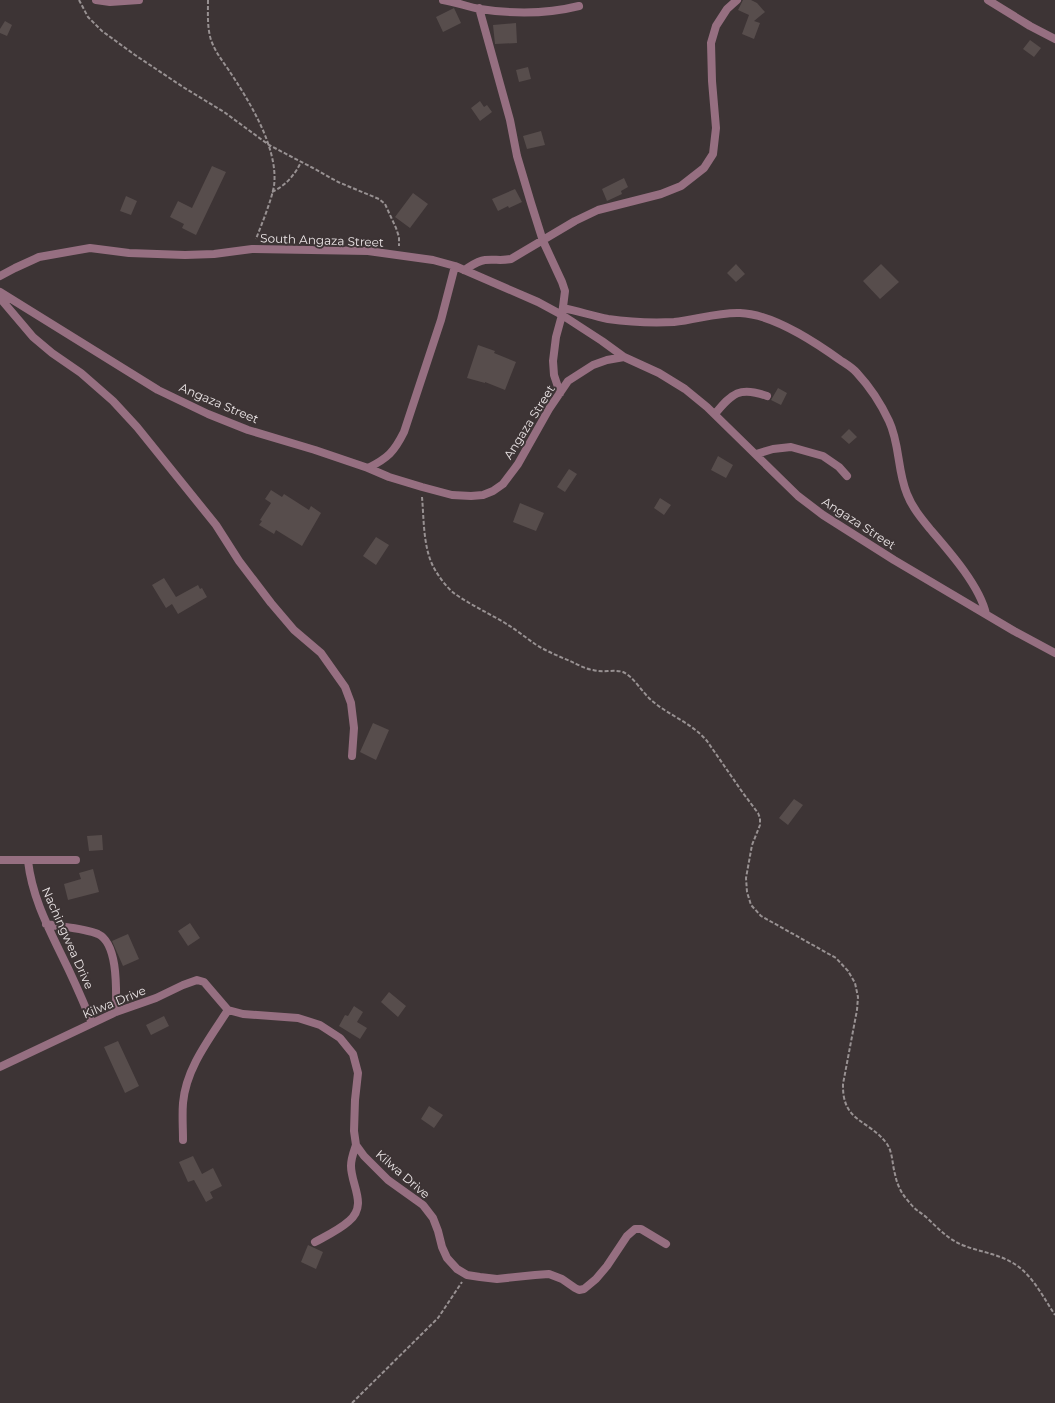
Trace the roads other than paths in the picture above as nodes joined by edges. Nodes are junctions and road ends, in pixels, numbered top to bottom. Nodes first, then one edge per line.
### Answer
1 (96, 0) edge
2 (139, 0) edge
3 (443, 0) edge
4 (737, 0) edge
5 (988, 0) edge
6 (579, 6) dead end
7 (479, 8) junction
8 (1055, 39) edge
9 (543, 241) junction
10 (455, 266) junction
11 (464, 270) junction
12 (0, 276) edge
13 (0, 292) edge
14 (0, 298) edge
15 (563, 312) junction
16 (624, 356) junction
17 (560, 393) junction
18 (767, 396) dead end
19 (715, 414) junction
20 (756, 454) junction
21 (368, 468) junction
22 (848, 476) dead end
23 (986, 614) junction
24 (1055, 653) edge
25 (352, 756) dead end
26 (0, 860) edge
27 (76, 860) dead end
28 (28, 861) junction
29 (46, 924) junction
30 (228, 1010) junction
31 (116, 1012) junction
32 (92, 1023) junction
33 (0, 1067) edge
34 (183, 1140) dead end
35 (356, 1145) junction
36 (314, 1242) dead end
37 (666, 1244) dead end

1 - 2 street
3 - 7 street
4 - 9 street
5 - 8 street
6 - 7 street
7 - 9 street
9 - 11 street
9 - 15 street
10 - 11 street, South Angaza Street
10 - 12 street, South Angaza Street
10 - 21 street
11 - 15 street, South Angaza Street
13 - 21 street, Angaza Street
14 - 25 street
15 - 16 street, South Angaza Street
15 - 17 street
15 - 23 street
16 - 17 street, Angaza Street
16 - 19 street, Angaza Street
17 - 21 street, Angaza Street
18 - 19 street
19 - 20 street, Angaza Street
20 - 22 street
20 - 23 street, Angaza Street
23 - 24 street, Angaza Street
26 - 28 street
27 - 28 street
28 - 29 street, Nachingwea Drive
29 - 31 street
29 - 32 street, Nachingwea Drive
30 - 31 street, Kilwa Drive
30 - 34 street
30 - 35 street
31 - 32 street, Kilwa Drive
32 - 33 street, Kilwa Drive
35 - 36 street
35 - 37 street, Kilwa Drive

